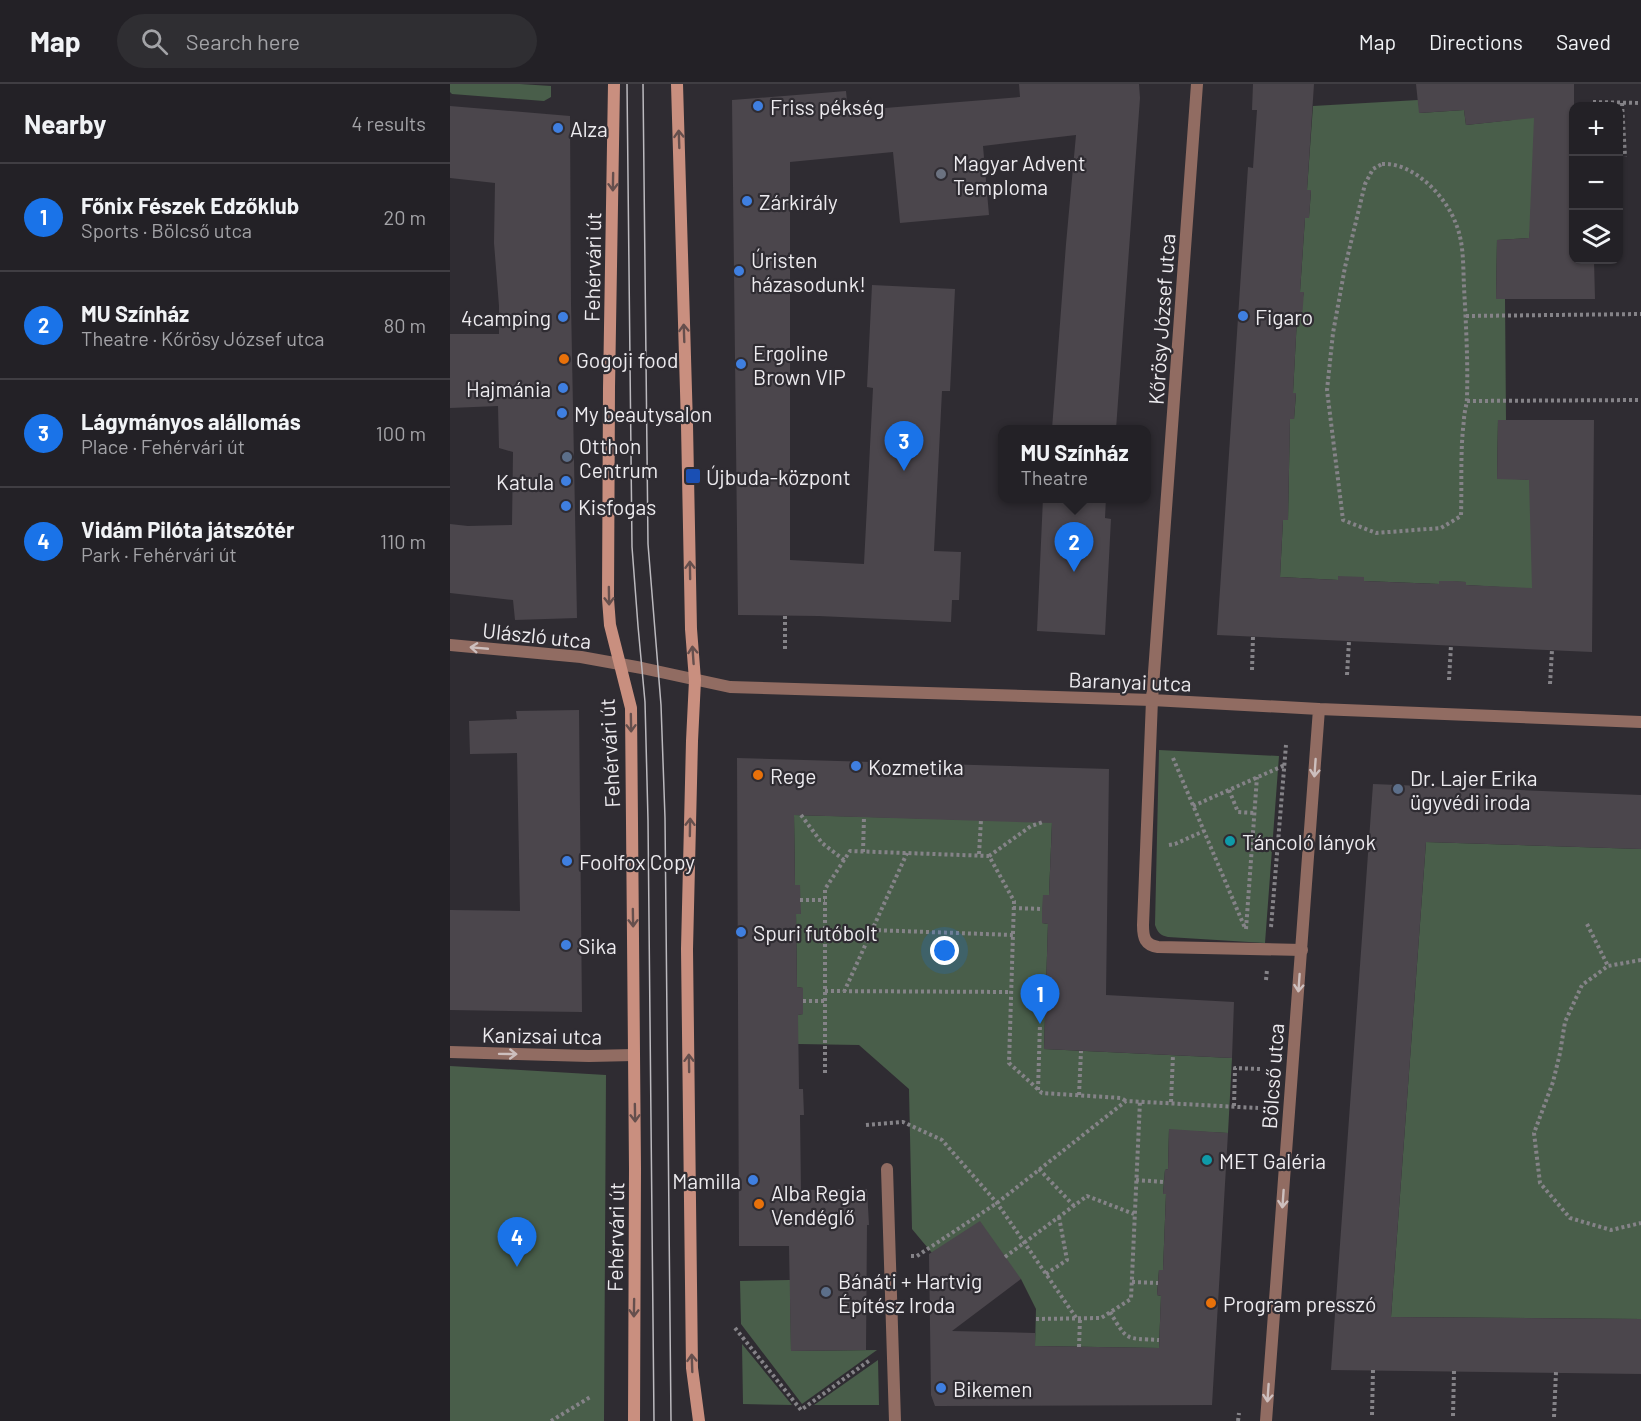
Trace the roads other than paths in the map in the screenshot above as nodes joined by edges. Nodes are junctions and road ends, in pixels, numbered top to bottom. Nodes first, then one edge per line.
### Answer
1 (614, 84) edge
2 (677, 84) edge
3 (1197, 84) edge
4 (450, 645) edge
5 (620, 665) junction
6 (695, 680) junction
7 (1152, 700) junction
8 (1319, 710) junction
9 (1641, 722) edge
10 (1302, 950) junction
11 (450, 1052) edge
12 (634, 1055) junction
13 (887, 1169) dead end
14 (634, 1421) edge
15 (699, 1421) edge
16 (895, 1421) edge
17 (1266, 1421) edge

1 -> 5 street, Fehérvári út
6 -> 2 street
3 - 7 street, Kőrösy József utca
5 -> 4 street, Ulászló utca
5 - 6 street, Baranyai utca
5 -> 12 street, Fehérvári út
6 - 7 street, Baranyai utca
15 -> 6 street
7 - 8 street, Baranyai utca
7 - 10 street
8 - 9 street, Baranyai utca
8 -> 10 street, Bölcső utca
10 -> 17 street, Bölcső utca
11 -> 12 street, Kanizsai utca
12 -> 14 street, Fehérvári út
13 - 16 street

